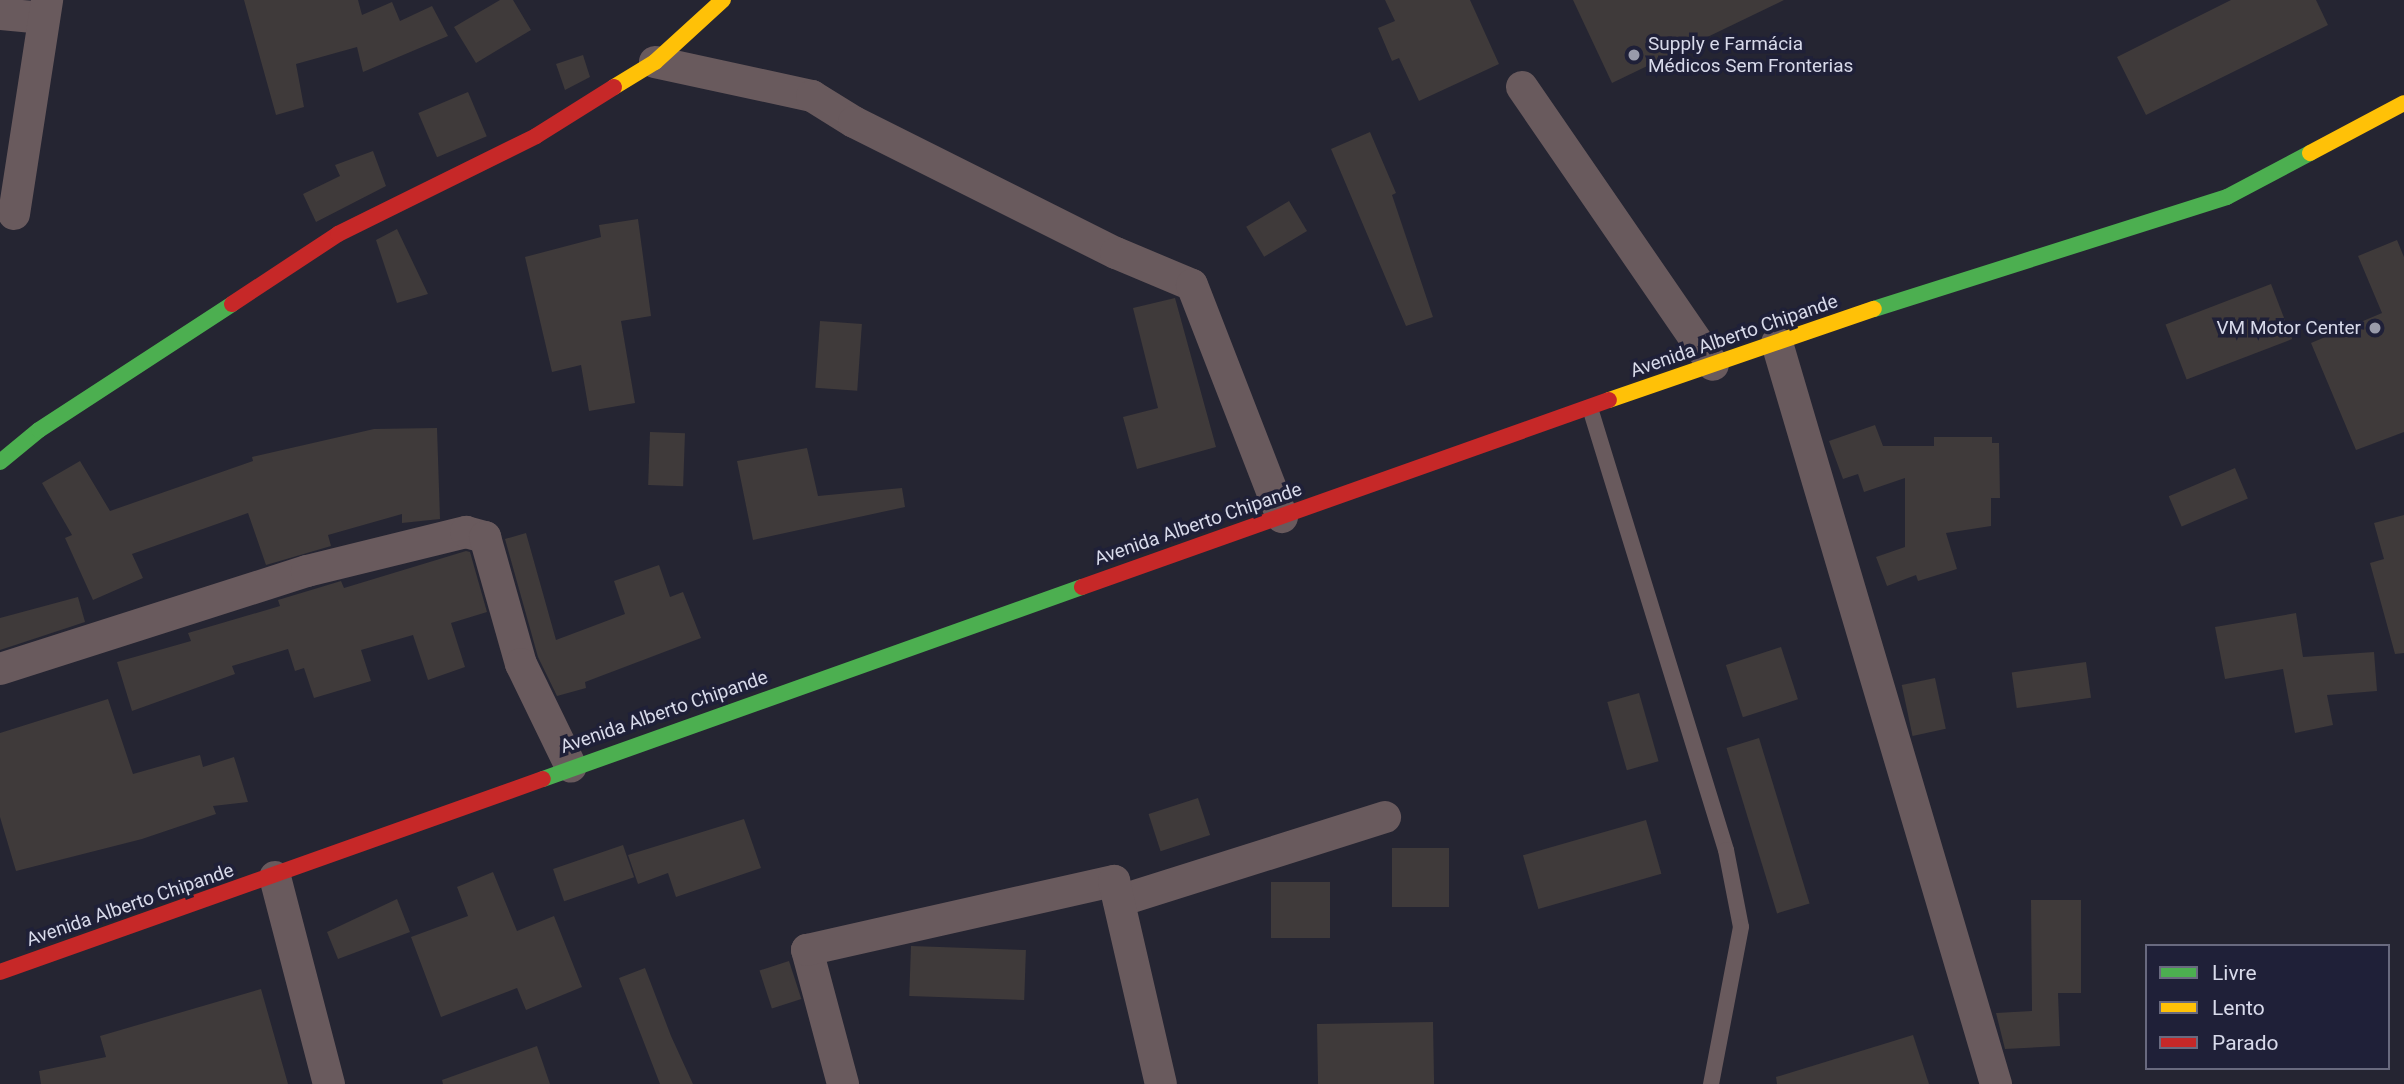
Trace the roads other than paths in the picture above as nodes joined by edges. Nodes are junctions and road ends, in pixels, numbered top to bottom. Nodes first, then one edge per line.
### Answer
1 (723, 0) edge
2 (46, 9) edge
3 (0, 14) edge
4 (655, 62) junction
5 (1522, 87) dead end
6 (2404, 103) edge
7 (14, 215) dead end
8 (1777, 343) junction
9 (1713, 365) junction
10 (1590, 407) junction
11 (0, 462) edge
12 (1282, 517) junction
13 (0, 669) edge
14 (570, 767) junction
15 (1385, 817) dead end
16 (275, 877) junction
17 (1119, 901) junction
18 (0, 972) edge
19 (329, 1084) edge
20 (843, 1084) edge
21 (1161, 1084) edge
22 (1712, 1084) edge
23 (1996, 1084) edge

1 - 4 main road
2 - 3 street
2 - 7 street
4 - 11 main road
4 - 12 street
5 - 9 street
6 - 8 main road, Avenida Alberto Chipande
8 - 9 main road, Avenida Alberto Chipande
8 - 23 street
9 - 10 main road, Avenida Alberto Chipande
10 - 12 main road, Avenida Alberto Chipande
10 - 22 lane
12 - 14 main road, Avenida Alberto Chipande
13 - 14 street
14 - 16 main road, Avenida Alberto Chipande
15 - 17 street
16 - 18 main road, Avenida Alberto Chipande
16 - 19 street
17 - 20 street
17 - 21 street

